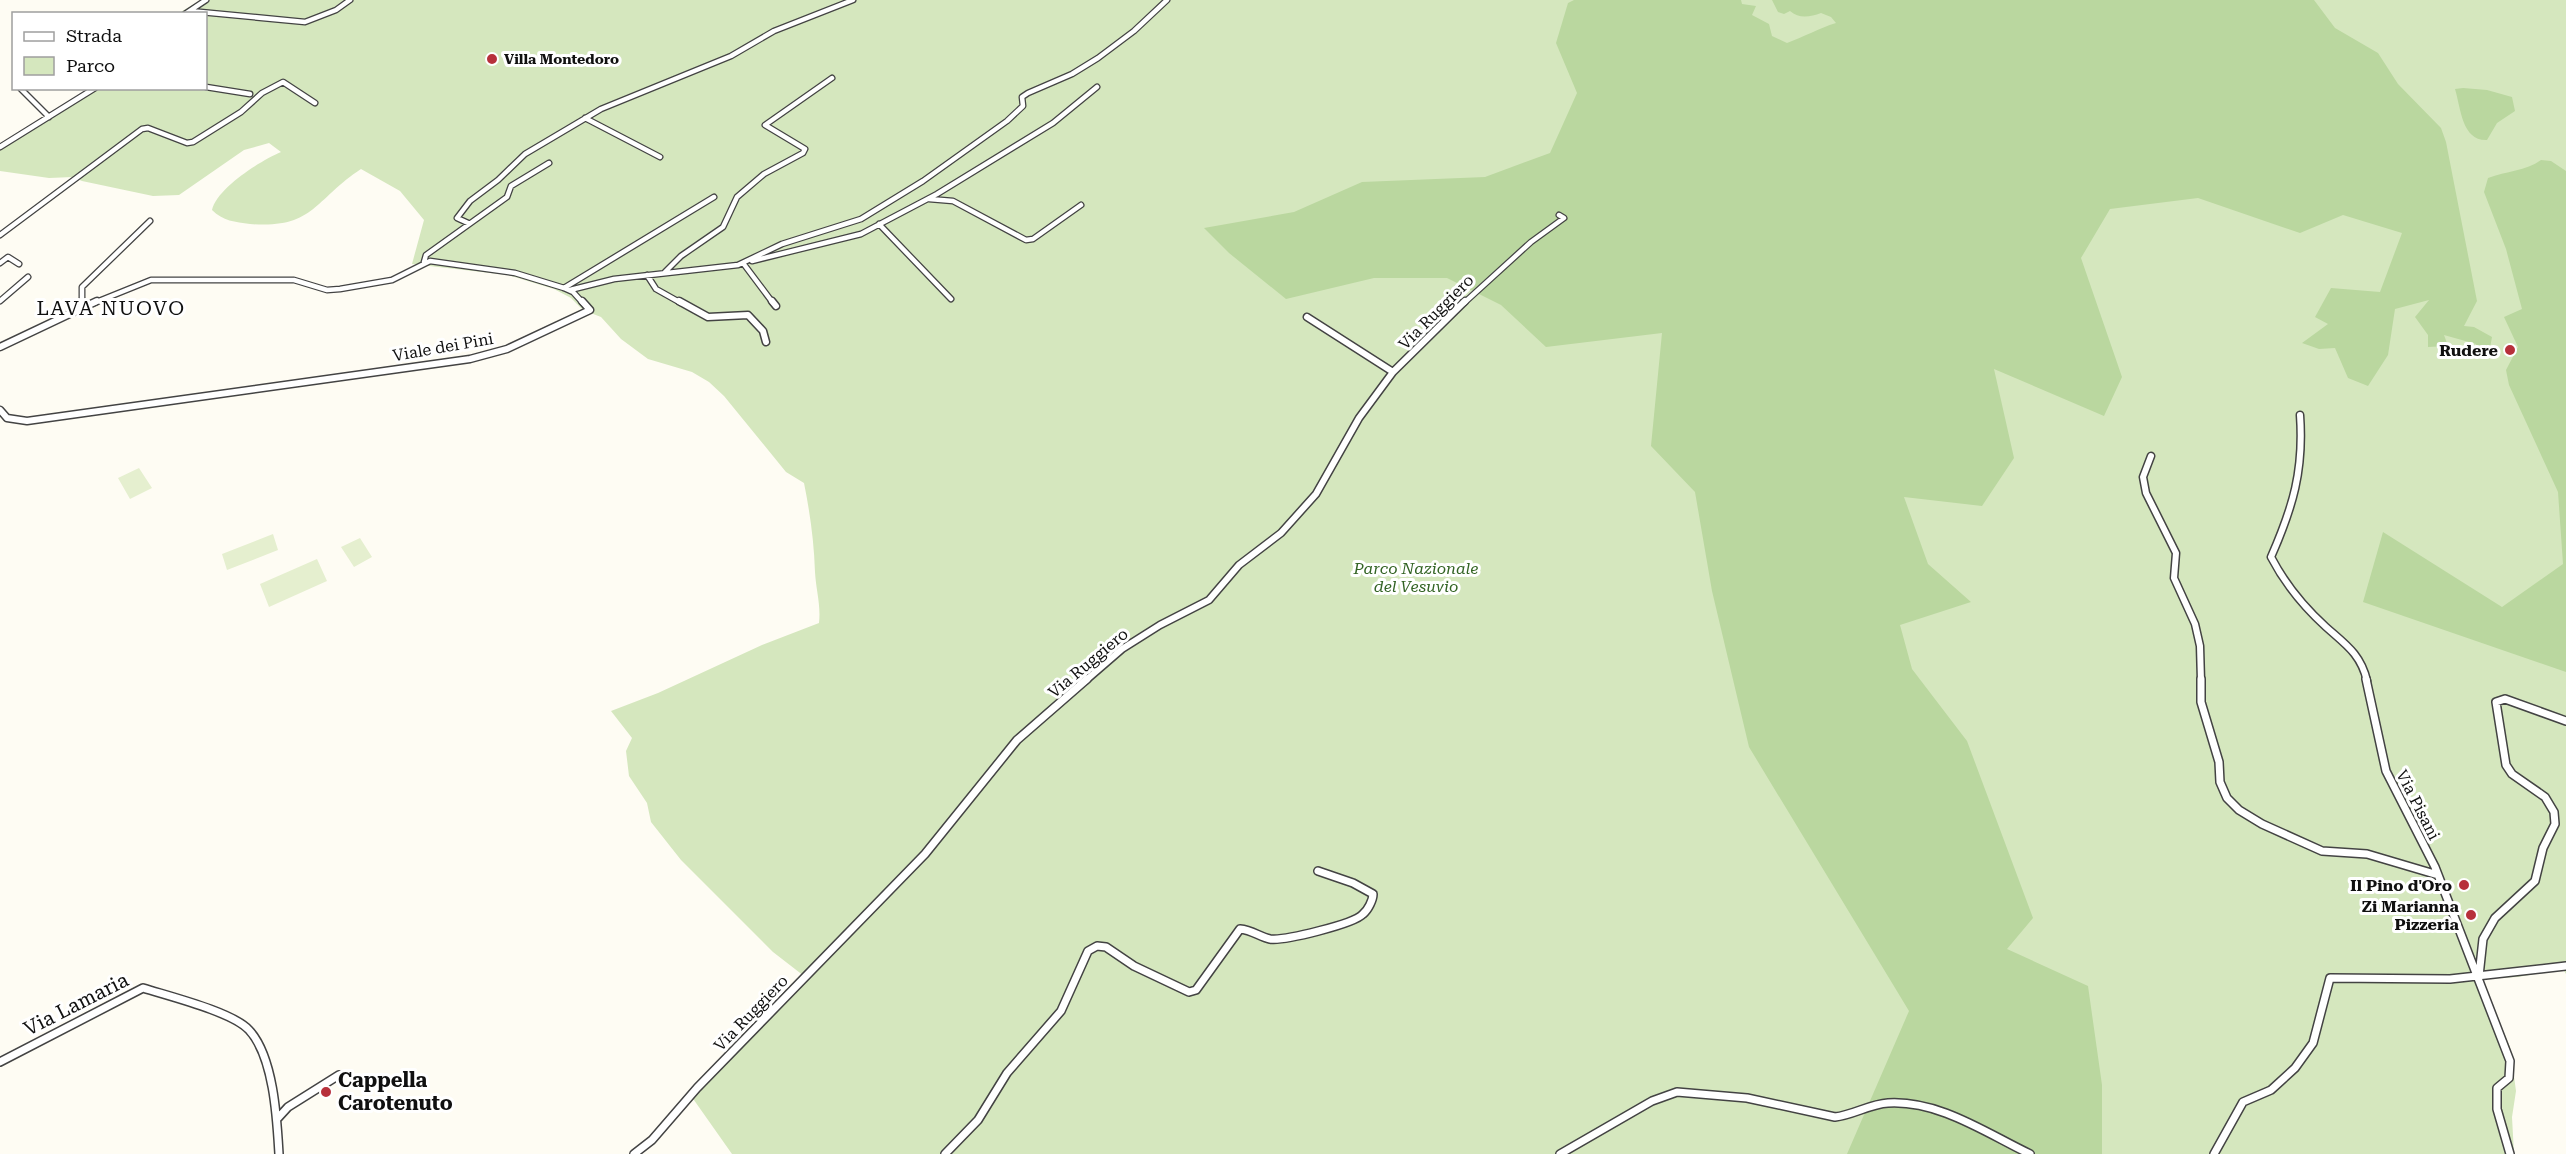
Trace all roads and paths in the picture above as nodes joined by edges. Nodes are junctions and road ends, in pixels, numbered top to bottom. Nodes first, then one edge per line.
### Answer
1 (206, 0) edge
2 (350, 0) edge
3 (853, 0) edge
4 (1167, 0) edge
5 (190, 11) joint
6 (200, 12) edge
7 (207, 13) edge
8 (832, 78) dead end
9 (207, 87) edge
10 (1097, 87) dead end
11 (22, 90) edge
12 (92, 90) edge
13 (250, 94) dead end
14 (315, 103) dead end
15 (49, 117) junction
16 (585, 118) junction
17 (0, 147) edge
18 (660, 156) dead end
19 (549, 163) dead end
20 (714, 197) dead end
21 (928, 199) junction
22 (1081, 206) dead end
23 (1558, 215) dead end
24 (150, 221) dead end
25 (468, 223) junction
26 (879, 224) junction
27 (0, 235) edge
28 (0, 262) edge
29 (424, 262) junction
30 (744, 262) junction
31 (19, 264) dead end
32 (665, 273) junction
33 (647, 275) junction
34 (28, 277) dead end
35 (567, 289) junction
36 (951, 298) dead end
37 (0, 301) edge
38 (776, 306) dead end
39 (82, 308) junction
40 (1306, 317) dead end
41 (766, 342) dead end
42 (0, 347) edge
43 (1393, 372) junction
44 (0, 410) edge
45 (2300, 415) dead end
46 (2151, 456) dead end
47 (2566, 721) edge
48 (1318, 871) dead end
49 (2438, 875) junction
50 (2566, 966) edge
51 (2479, 976) junction
52 (0, 1062) edge
53 (339, 1075) dead end
54 (277, 1119) junction
55 (279, 1154) edge
56 (634, 1154) edge
57 (945, 1154) edge
58 (1560, 1154) edge
59 (2030, 1154) edge
60 (2214, 1154) edge
61 (2510, 1154) edge

1 - 5 street
2 - 7 street
3 - 16 street
4 - 30 street
5 - 6 street
8 - 32 street
9 - 13 street
10 - 21 street
11 - 15 street
12 - 15 street
14 - 27 street
15 - 17 street
16 - 18 street
16 - 25 street
19 - 25 street
20 - 35 street
21 - 22 street
21 - 26 street
23 - 43 street, Via Ruggiero
24 - 39 street
25 - 29 street
26 - 30 street
26 - 36 street
28 - 31 street
29 - 35 street
29 - 39 street
30 - 32 street
30 - 38 street
32 - 33 street
33 - 35 street
33 - 41 street
34 - 37 street
35 - 44 street, Viale dei Pini
39 - 42 street
40 - 43 street
43 - 56 street, Via Ruggiero
45 - 49 street, Via Pisani
46 - 49 street
47 - 51 street
48 - 57 street
49 - 51 street, Via Pisani
50 - 51 street
51 - 60 street
51 - 61 street, Via Pisani
52 - 54 street, Via Lamaria
53 - 54 street
54 - 55 street, Via Lamaria
58 - 59 street

